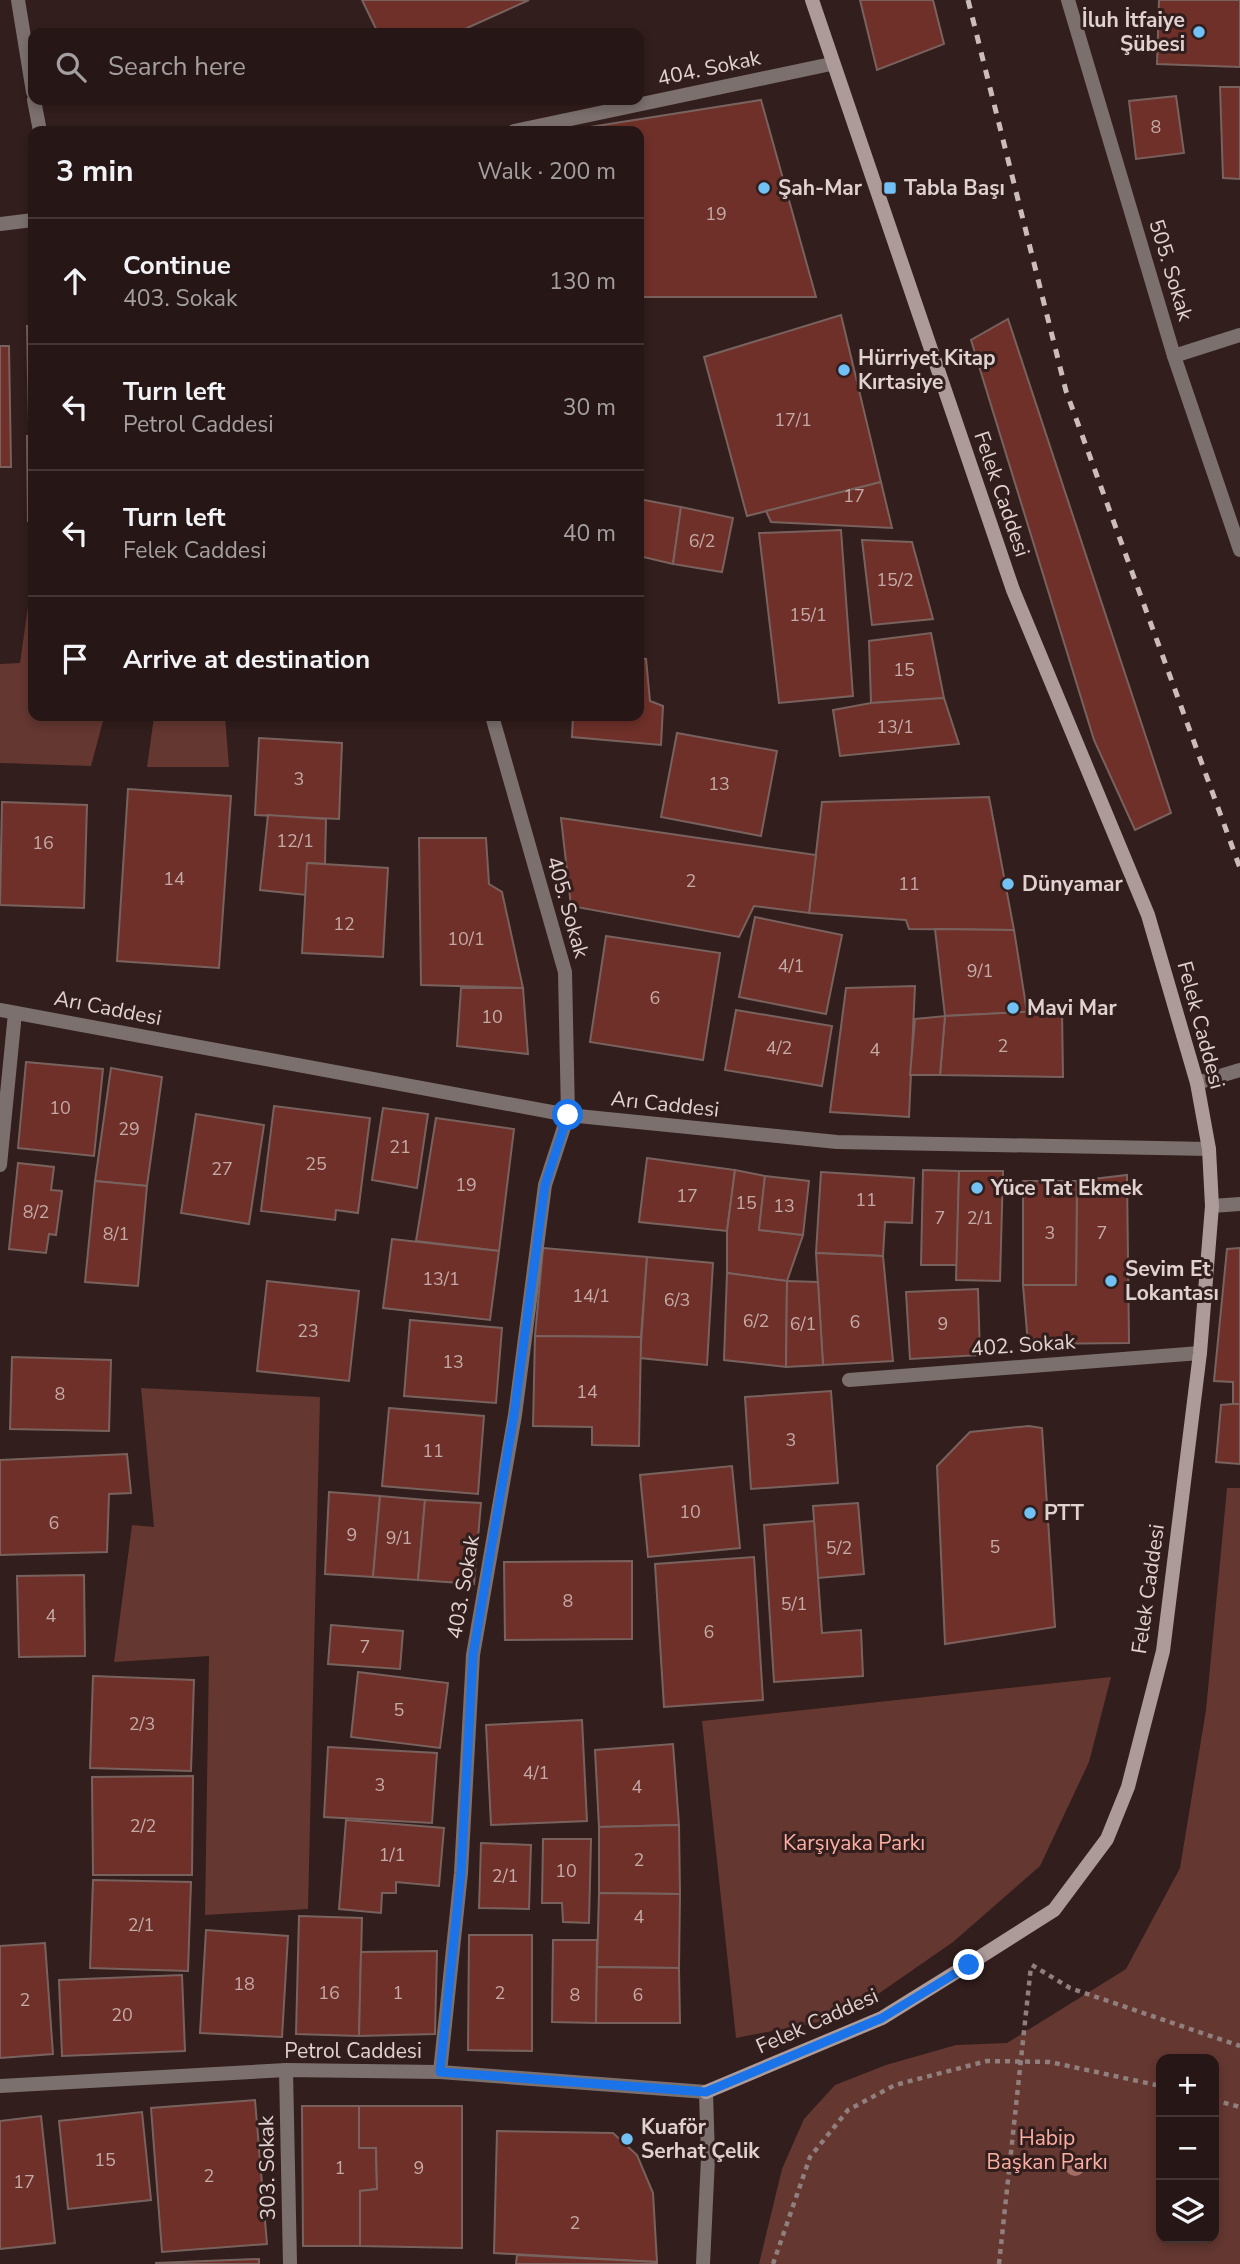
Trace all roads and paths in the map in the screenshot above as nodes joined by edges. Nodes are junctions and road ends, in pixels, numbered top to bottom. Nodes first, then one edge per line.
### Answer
1 (18, 0) edge
2 (812, 0) edge
3 (1068, 0) edge
4 (28, 61) edge
5 (831, 64) junction
6 (644, 104) edge
7 (35, 105) edge
8 (637, 105) edge
9 (39, 126) edge
10 (538, 126) edge
11 (28, 221) edge
12 (0, 224) edge
13 (1240, 335) edge
14 (1174, 356) junction
15 (1240, 550) edge
16 (493, 721) edge
17 (0, 1010) edge
18 (15, 1013) junction
19 (1240, 1070) edge
20 (1197, 1083) junction
21 (568, 1115) junction
22 (1209, 1149) junction
23 (0, 1165) edge
24 (1240, 1204) edge
25 (1212, 1206) junction
26 (1200, 1353) junction
27 (849, 1380) dead end
28 (1003, 1943) junction
29 (1032, 1965) junction
30 (1240, 2046) edge
31 (1021, 2062) junction
32 (286, 2070) junction
33 (440, 2072) junction
34 (1156, 2084) edge
35 (0, 2086) edge
36 (706, 2092) junction
37 (1219, 2101) edge
38 (1240, 2107) edge
39 (290, 2264) edge
40 (703, 2264) edge
41 (773, 2264) edge
42 (999, 2264) edge

1 - 4 street
2 - 5 main road, Felek Caddesi
3 - 14 street, 505. Sokak
5 - 6 street, 404. Sokak
5 - 20 main road, Felek Caddesi
7 - 9 street
8 - 10 street, 404. Sokak
11 - 12 street
13 - 14 street
14 - 15 street, 505. Sokak
16 - 21 street, 405. Sokak
17 - 18 street, Arı Caddesi
18 - 21 street, Arı Caddesi
18 - 23 street
19 - 20 street
20 - 22 main road, Felek Caddesi
21 - 22 street, Arı Caddesi
21 - 33 street, 403. Sokak
22 - 25 main road, Felek Caddesi
24 - 25 street
25 - 26 main road, Felek Caddesi
26 - 27 street, 402. Sokak
26 - 28 main road, Felek Caddesi
28 - 29 path
28 - 36 main road, Felek Caddesi
29 - 30 path
29 - 31 path
31 - 34 path
31 - 41 path
31 - 42 path
32 - 33 street, Petrol Caddesi
32 - 35 street, Petrol Caddesi
32 - 39 street, 303. Sokak
33 - 36 street, Petrol Caddesi
36 - 40 street
37 - 38 path

